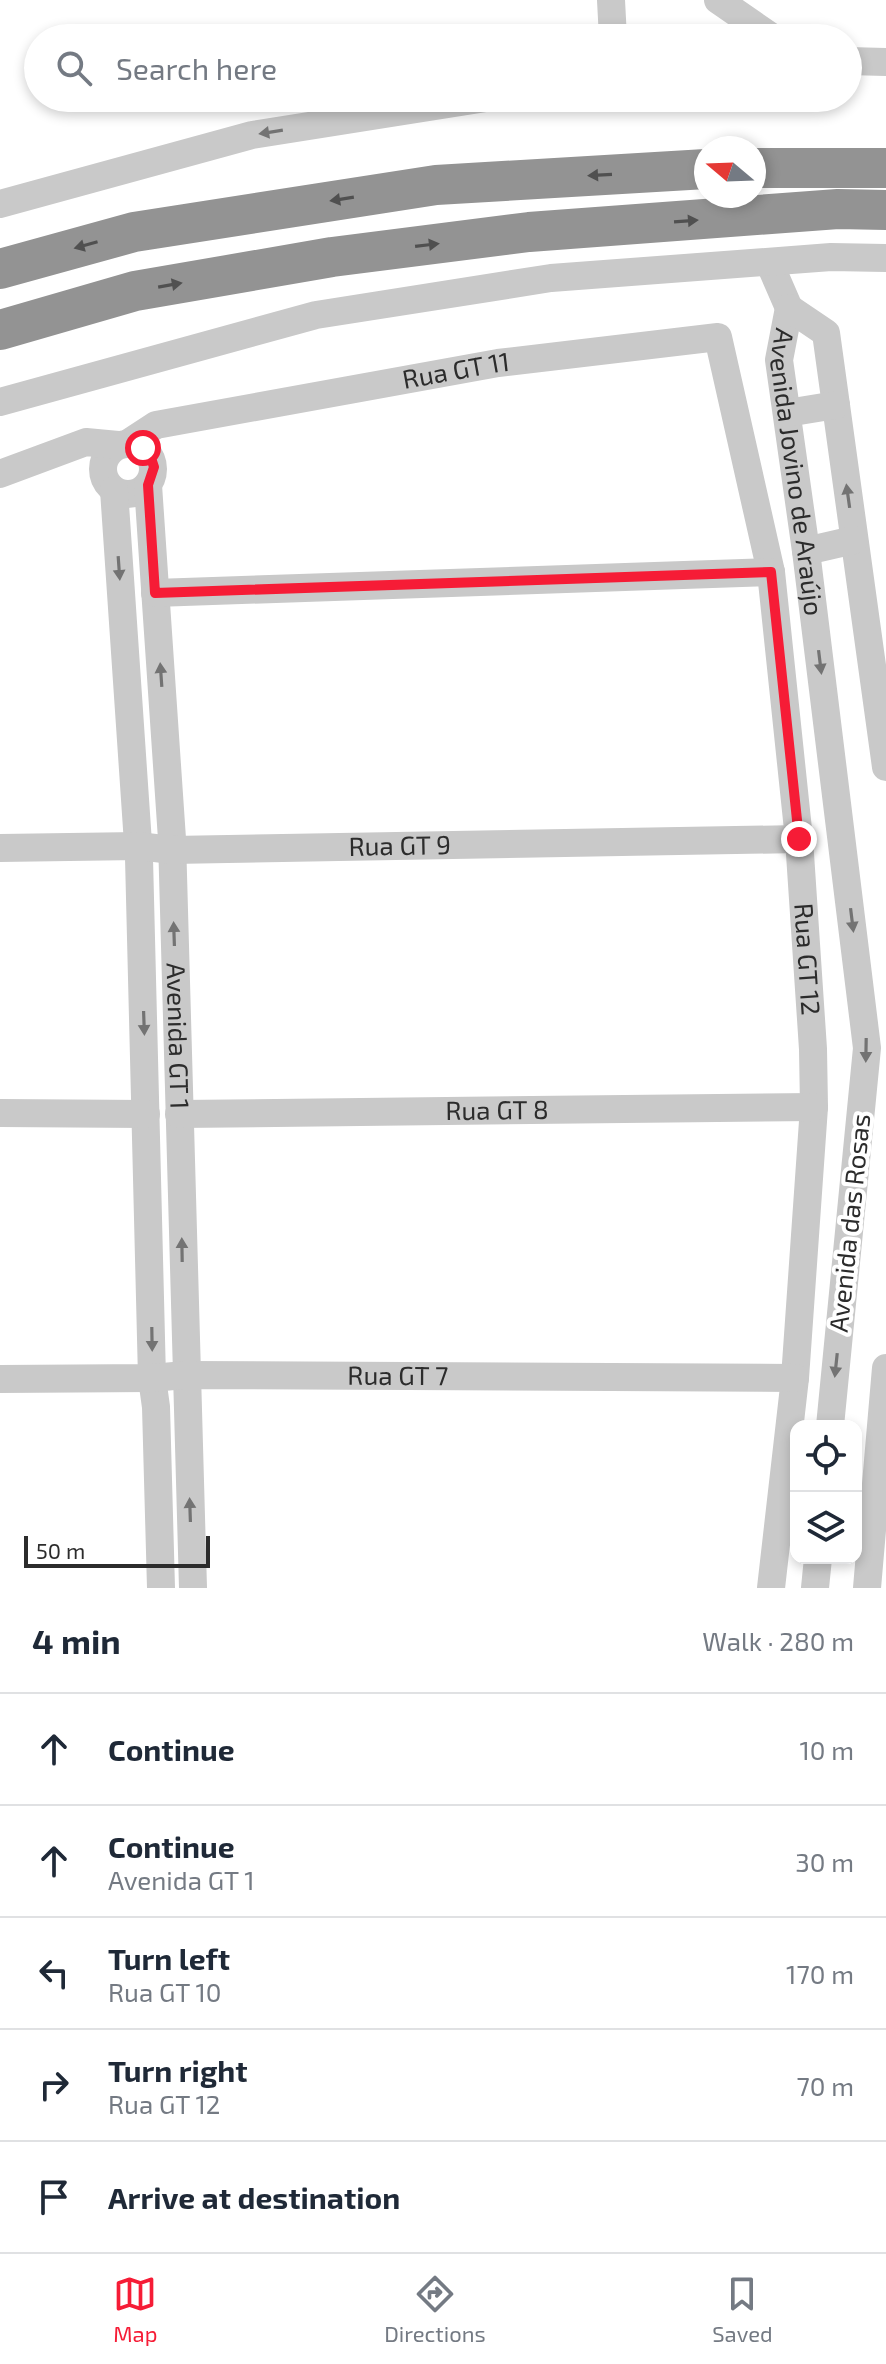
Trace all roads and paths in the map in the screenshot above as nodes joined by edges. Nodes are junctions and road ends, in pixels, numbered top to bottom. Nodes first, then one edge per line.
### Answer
1 (611, 0) edge
2 (718, 0) edge
3 (612, 24) edge
4 (753, 24) edge
5 (862, 61) edge
6 (886, 62) edge
7 (397, 112) edge
8 (766, 168) edge
9 (886, 168) edge
10 (694, 170) edge
11 (0, 204) edge
12 (886, 210) edge
13 (886, 258) edge
14 (769, 262) junction
15 (0, 269) edge
16 (789, 308) junction
17 (0, 330) edge
18 (718, 337) joint
19 (0, 402) edge
20 (836, 405) junction
21 (787, 413) junction
22 (51, 455) junction
23 (137, 458) junction
24 (0, 474) edge
25 (108, 482) junction
26 (854, 540) junction
27 (806, 551) junction
28 (771, 572) junction
29 (873, 582) edge
30 (155, 593) junction
31 (886, 767) edge
32 (799, 839) junction
33 (138, 846) junction
34 (0, 848) edge
35 (172, 850) junction
36 (869, 987) edge
37 (814, 1107) junction
38 (0, 1113) edge
39 (146, 1114) junction
40 (179, 1114) junction
41 (886, 1368) edge
42 (185, 1375) junction
43 (152, 1378) junction
44 (795, 1378) junction
45 (0, 1379) edge
46 (831, 1420) edge
47 (817, 1564) edge
48 (161, 1588) edge
49 (193, 1588) edge
50 (771, 1588) edge
51 (815, 1588) edge
52 (867, 1588) edge

1 - 3 street
2 - 4 street
5 - 6 street
7 -> 11 street
8 - 9 highway
10 -> 15 highway
17 -> 12 highway
13 - 14 street
14 - 16 street
14 - 19 street
16 - 20 street, Avenida Jovino de Araújo
16 - 21 street, Avenida Jovino de Araújo
18 - 23 street, Rua GT 11
18 - 28 street, Rua GT 12
20 - 21 street
26 -> 20 street, Avenida Jovino de Araújo
21 - 27 street, Avenida Jovino de Araújo
22 - 23 street, Rua GT 11
22 - 24 street, Rua GT 11
22 - 25 street
23 - 25 street
23 - 25 street
23 - 30 street, Avenida GT 1
25 -> 33 street, Avenida GT 1
26 - 27 street
26 - 29 street, Avenida Jovino de Araújo
27 -> 36 street, Avenida Jovino de Araújo
28 - 30 street
28 - 32 street, Rua GT 12
29 - 31 street, Avenida Jovino de Araújo
35 -> 30 street, Avenida GT 1
32 - 35 street, Rua GT 9
32 - 37 street, Rua GT 12
33 - 34 street, Rua GT 9
33 - 35 street, Rua GT 9
33 -> 39 street, Avenida GT 1
40 -> 35 street, Avenida GT 1
36 -> 46 street, Avenida das Rosas
37 - 40 street, Rua GT 8
37 - 44 street, Rua GT 12
38 - 39 street
39 -> 43 street, Avenida GT 1
42 -> 40 street, Avenida GT 1
41 - 52 street
42 - 43 street, Rua GT 7
42 - 44 street, Rua GT 7
49 -> 42 street, Avenida GT 1
43 - 45 street, Rua GT 7
43 - 48 street, Avenida GT 1
44 - 50 street, Rua GT 12
47 - 51 street

